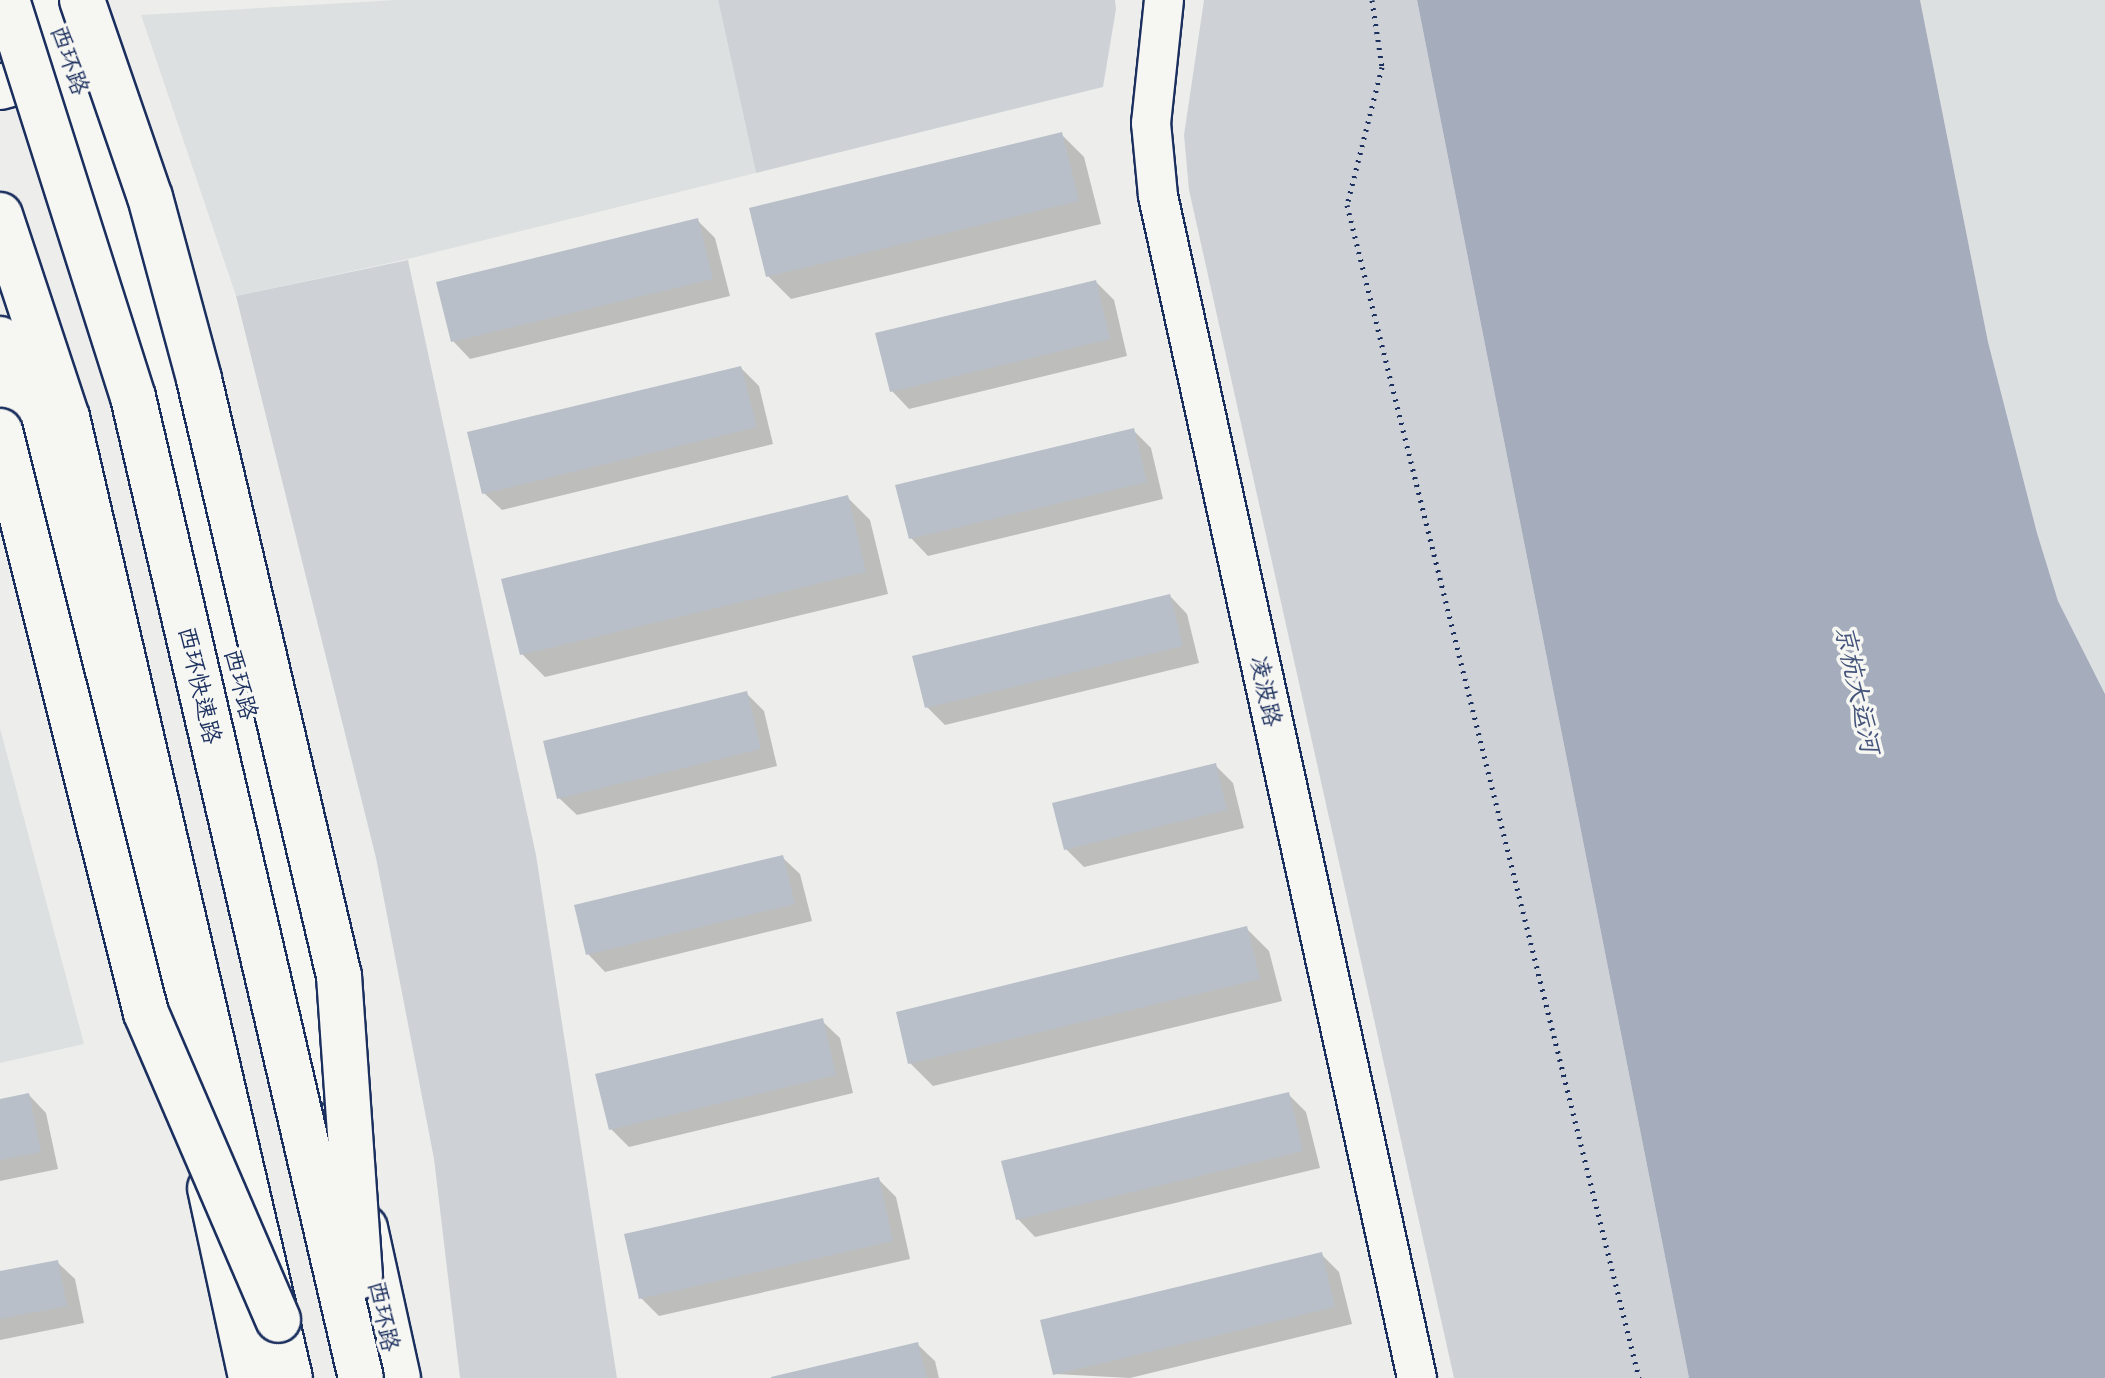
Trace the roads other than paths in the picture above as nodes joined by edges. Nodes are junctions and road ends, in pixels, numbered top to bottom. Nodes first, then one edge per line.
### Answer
1 (7, 0) edge
2 (49, 0) edge
3 (82, 0) edge
4 (1164, 0) edge
5 (72, 67) junction
6 (0, 87) edge
7 (0, 215) edge
8 (0, 339) edge
9 (0, 431) edge
10 (278, 1320) junction
11 (251, 1378) edge
12 (290, 1378) edge
13 (364, 1378) edge
14 (398, 1378) edge
15 (1417, 1378) edge

1 - 13 main road, 西环快速路, bridge
2 - 5 main road, 西环路
3 - 13 main road, bridge
4 - 15 street, 凌波路
5 - 6 main road
5 - 14 main road, 西环路
7 - 10 main road, bridge
8 - 11 main road
9 - 10 main road, bridge
10 - 12 main road

